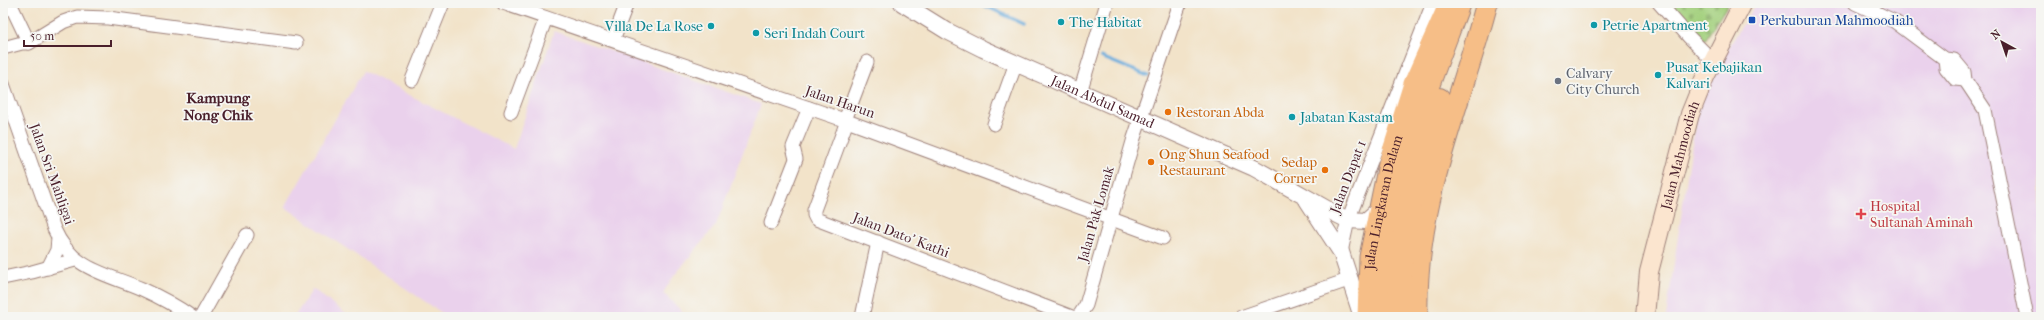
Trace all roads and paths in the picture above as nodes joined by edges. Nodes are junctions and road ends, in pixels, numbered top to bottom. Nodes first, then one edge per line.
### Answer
1 (443, 3) edge
2 (504, 3) edge
3 (627, 3) edge
4 (902, 3) edge
5 (1107, 3) edge
6 (1180, 3) edge
7 (1433, 3) edge
8 (1743, 3) edge
9 (1856, 3) edge
10 (1466, 4) edge
11 (16, 7) edge
12 (1664, 8) edge
13 (546, 18) junction
14 (613, 40) junction
15 (29, 43) junction
16 (296, 43) dead end
17 (3, 48) edge
18 (867, 62) dead end
19 (1713, 62) junction
20 (1016, 63) junction
21 (412, 80) dead end
22 (3, 84) edge
23 (1078, 91) junction
24 (809, 108) junction
25 (511, 112) dead end
26 (1141, 119) junction
27 (846, 120) junction
28 (994, 124) dead end
29 (1304, 197) junction
30 (1378, 210) junction
31 (1112, 220) junction
32 (1348, 220) junction
33 (771, 222) dead end
34 (247, 235) dead end
35 (58, 238) junction
36 (1163, 238) dead end
37 (878, 242) junction
38 (1341, 252) junction
39 (75, 260) junction
40 (48, 268) junction
41 (3, 278) edge
42 (1351, 278) junction
43 (192, 317) edge
44 (201, 317) edge
45 (862, 317) edge
46 (1076, 317) edge
47 (1241, 317) edge
48 (1362, 317) edge
49 (1368, 317) edge
50 (1382, 317) edge
51 (1400, 317) edge
52 (1417, 317) edge
53 (1645, 317) edge
54 (2027, 317) edge

1 - 21 street
2 - 13 street, Jalan Harun
3 - 14 street
4 - 20 street, Jalan Abdul Samad
5 - 23 street
6 - 26 street, Jalan Pak Lomak
7 - 32 street, Jalan Dapat 1
8 - 19 main road, Jalan Mahmoodiah
9 - 54 street
10 - 30 main road, Jalan Lingkaran Dalam
10 - 50 highway, Jalan Lingkaran Dalam
10 - 51 highway, Jalan Lingkaran Dalam
10 - 52 main road
11 - 15 street
12 - 19 street
13 - 14 street, Jalan Harun
13 - 25 street
14 - 24 street, Jalan Harun
15 - 16 street
15 - 17 street
18 - 27 street
19 - 53 main road, Jalan Mahmoodiah
20 - 23 street, Jalan Abdul Samad
20 - 28 street
22 - 35 street, Jalan Sri Mahligai
23 - 26 street, Jalan Abdul Samad
24 - 27 street, Jalan Harun
24 - 33 street
26 - 29 street, Jalan Abdul Samad
26 - 31 street, Jalan Pak Lomak
27 - 31 street, Jalan Harun
27 - 37 street, Jalan Dato’ Kathi
29 - 32 street, Jalan Abdul Samad
29 - 38 street, Jalan Abdul Samad
30 - 32 street, Jalan Abdul Samad
30 - 49 main road, Jalan Lingkaran Dalam
31 - 36 street, Jalan Harun
31 - 46 street, Jalan Pak Lomak
32 - 38 street, Jalan Dapat 1
34 - 44 street
35 - 39 street, Jalan Sri Mahligai
35 - 40 street
37 - 45 street
37 - 46 street, Jalan Dato’ Kathi
38 - 42 street, Jalan Abdul Samad
39 - 40 street
39 - 43 street, Jalan Sri Mahligai
40 - 41 street
42 - 47 street
42 - 48 street, Jalan Abdul Samad

